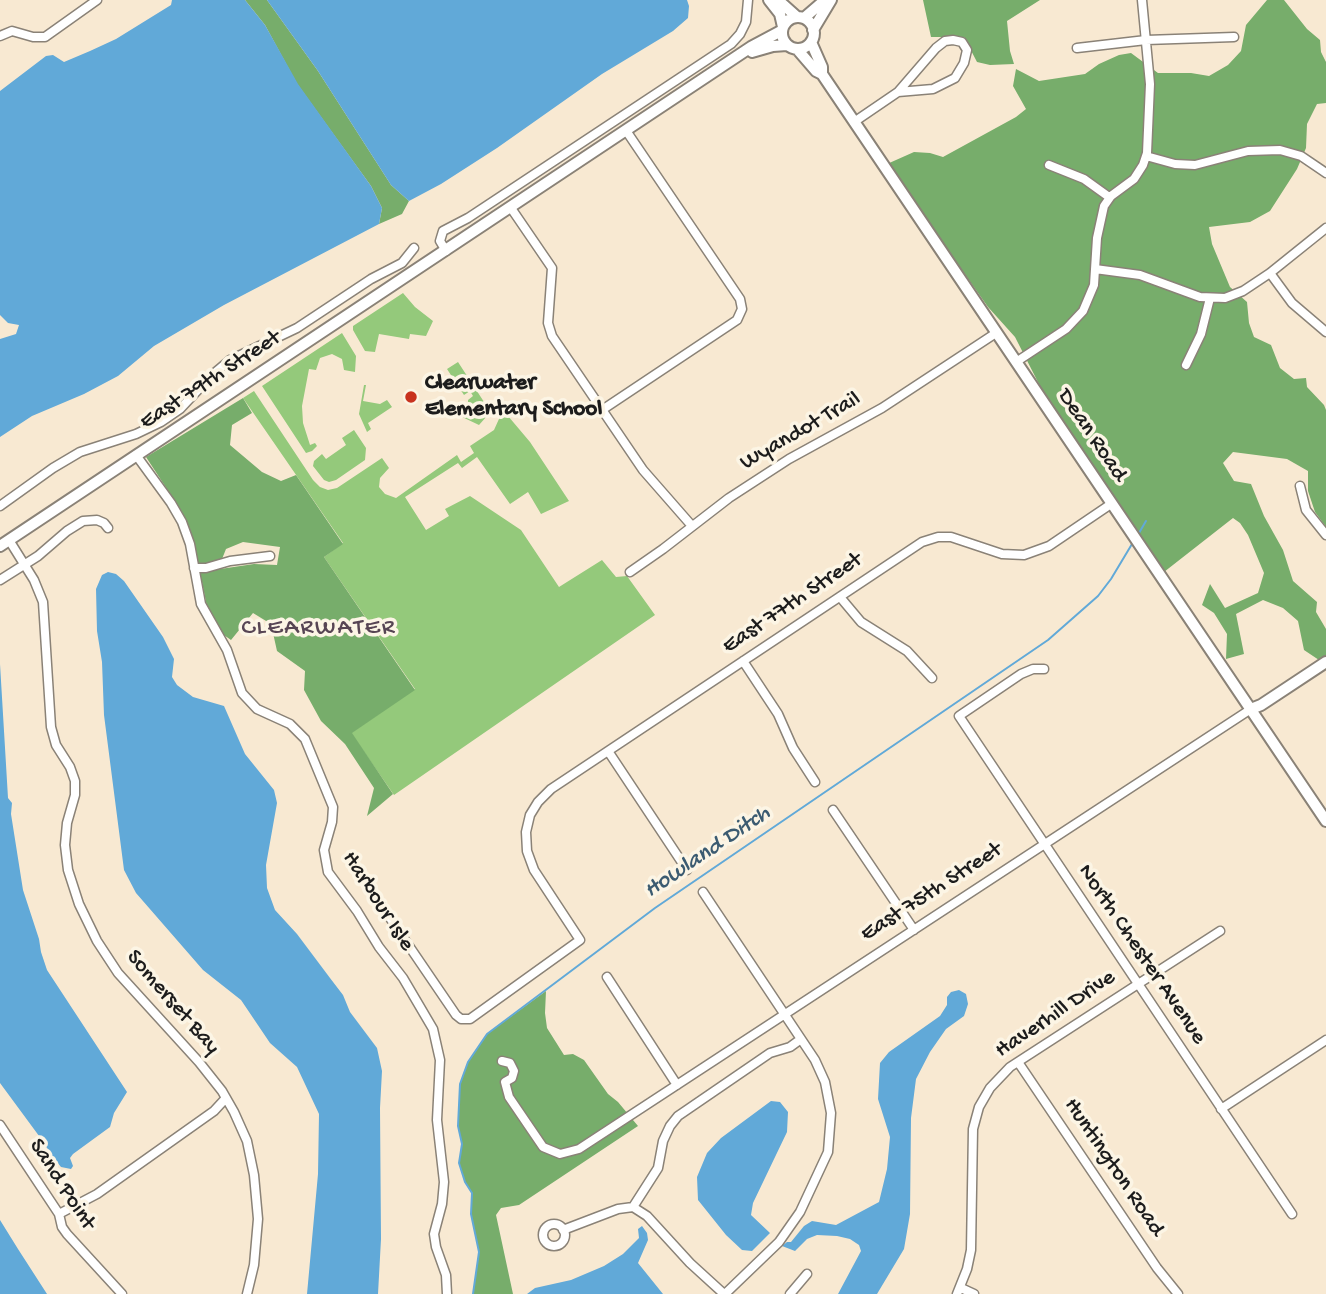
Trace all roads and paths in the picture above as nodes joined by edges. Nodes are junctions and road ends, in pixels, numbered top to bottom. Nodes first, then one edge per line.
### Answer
1 (97, 0) edge
2 (748, 0) edge
3 (769, 0) edge
4 (778, 0) edge
5 (825, 0) edge
6 (831, 0) edge
7 (1142, 0) edge
8 (800, 18) junction
9 (782, 29) junction
10 (0, 36) edge
11 (812, 36) junction
12 (1234, 37) dead end
13 (1146, 40) junction
14 (792, 47) junction
15 (1077, 48) dead end
16 (746, 53) junction
17 (822, 74) junction
18 (898, 92) junction
19 (854, 122) junction
20 (627, 132) junction
21 (1146, 156) junction
22 (1049, 165) dead end
23 (1326, 173) edge
24 (1109, 197) junction
25 (511, 208) junction
26 (1326, 228) edge
27 (414, 248) dead end
28 (446, 251) junction
29 (1096, 269) junction
30 (1270, 273) junction
31 (1210, 298) junction
32 (1326, 332) edge
33 (996, 333) junction
34 (1016, 362) junction
35 (1186, 365) dead end
36 (602, 410) junction
37 (136, 455) junction
38 (1300, 486) dead end
39 (1111, 504) junction
40 (0, 506) edge
41 (692, 526) junction
42 (108, 528) dead end
43 (1326, 535) edge
44 (4, 543) edge
45 (270, 556) dead end
46 (24, 565) junction
47 (194, 568) junction
48 (630, 572) dead end
49 (0, 580) edge
50 (840, 597) junction
51 (743, 661) junction
52 (1326, 662) edge
53 (1044, 669) dead end
54 (932, 678) dead end
55 (1251, 709) junction
56 (608, 751) junction
57 (815, 782) dead end
58 (833, 810) dead end
59 (1326, 821) edge
60 (1044, 844) junction
61 (687, 870) dead end
62 (360, 874) dead end
63 (703, 892) dead end
64 (914, 930) junction
65 (1220, 931) dead end
66 (607, 977) dead end
67 (1138, 985) junction
68 (784, 1015) junction
69 (801, 1039) junction
70 (1326, 1040) edge
71 (502, 1061) dead end
72 (1018, 1062) junction
73 (677, 1085) junction
74 (226, 1098) junction
75 (1221, 1109) junction
76 (0, 1125) edge
77 (633, 1207) junction
78 (59, 1214) junction
79 (1292, 1214) dead end
80 (563, 1230) dead end
81 (807, 1274) dead end
82 (959, 1291) edge
83 (122, 1294) edge
84 (247, 1294) edge
85 (447, 1294) edge
86 (725, 1294) edge
87 (790, 1294) edge
88 (974, 1294) edge
89 (1178, 1294) edge

1 - 10 street
2 - 28 street
3 - 9 street
4 - 8 street
5 - 8 street
6 - 11 street
7 - 13 street
8 - 9 street
8 - 11 street
9 - 14 street
9 - 16 street, East 79th Street
11 - 14 street
11 - 17 street, Dean Road
12 - 13 street
13 - 15 street
13 - 21 street
14 - 16 street, East 79th Street
14 - 17 street, Dean Road
16 - 20 street, East 79th Street
17 - 19 street, Dean Road
18 - 18 street
18 - 19 street
19 - 33 street, Dean Road
20 - 25 street, East 79th Street
20 - 36 street
21 - 23 street
21 - 24 street
22 - 24 street
24 - 29 street
25 - 28 street, East 79th Street
25 - 36 street
26 - 30 street
27 - 40 street
28 - 37 street, East 79th Street
29 - 31 street
29 - 34 street
30 - 31 street
30 - 32 street
31 - 35 street
33 - 34 street, Dean Road
33 - 41 street, Wyandot Trail
34 - 39 street, Dean Road
36 - 41 street
37 - 44 street, East 79th Street
37 - 47 street, Harbour Isle
38 - 43 street
39 - 50 street, East 77th Street
39 - 55 street, Dean Road
41 - 48 street, Wyandot Trail
42 - 46 street
44 - 46 street, Somerset Bay
45 - 47 street
46 - 49 street
46 - 74 street, Somerset Bay
47 - 85 street, Harbour Isle
50 - 51 street, East 77th Street
50 - 54 street
51 - 56 street, East 77th Street
51 - 57 street
52 - 55 street, East 75th Street
53 - 60 street, North Chester Avenue
55 - 59 street, Dean Road
55 - 60 street, East 75th Street
56 - 61 street
56 - 62 street, East 77th Street
58 - 64 street
60 - 64 street, East 75th Street
60 - 67 street, North Chester Avenue
63 - 68 street
64 - 68 street, East 75th Street
65 - 67 street, Haverhill Drive
66 - 73 street
67 - 72 street, Haverhill Drive
67 - 75 street, North Chester Avenue
68 - 69 street
68 - 73 street, East 75th Street
69 - 77 street
69 - 86 street
70 - 75 street
71 - 73 street, East 75th Street
72 - 82 street, Haverhill Drive
72 - 89 street, Huntington Road
74 - 78 street
74 - 84 street, Somerset Bay
75 - 79 street, North Chester Avenue
76 - 78 street, Sand Point
77 - 80 street
77 - 86 street
78 - 83 street, Sand Point
81 - 87 street
82 - 88 street

